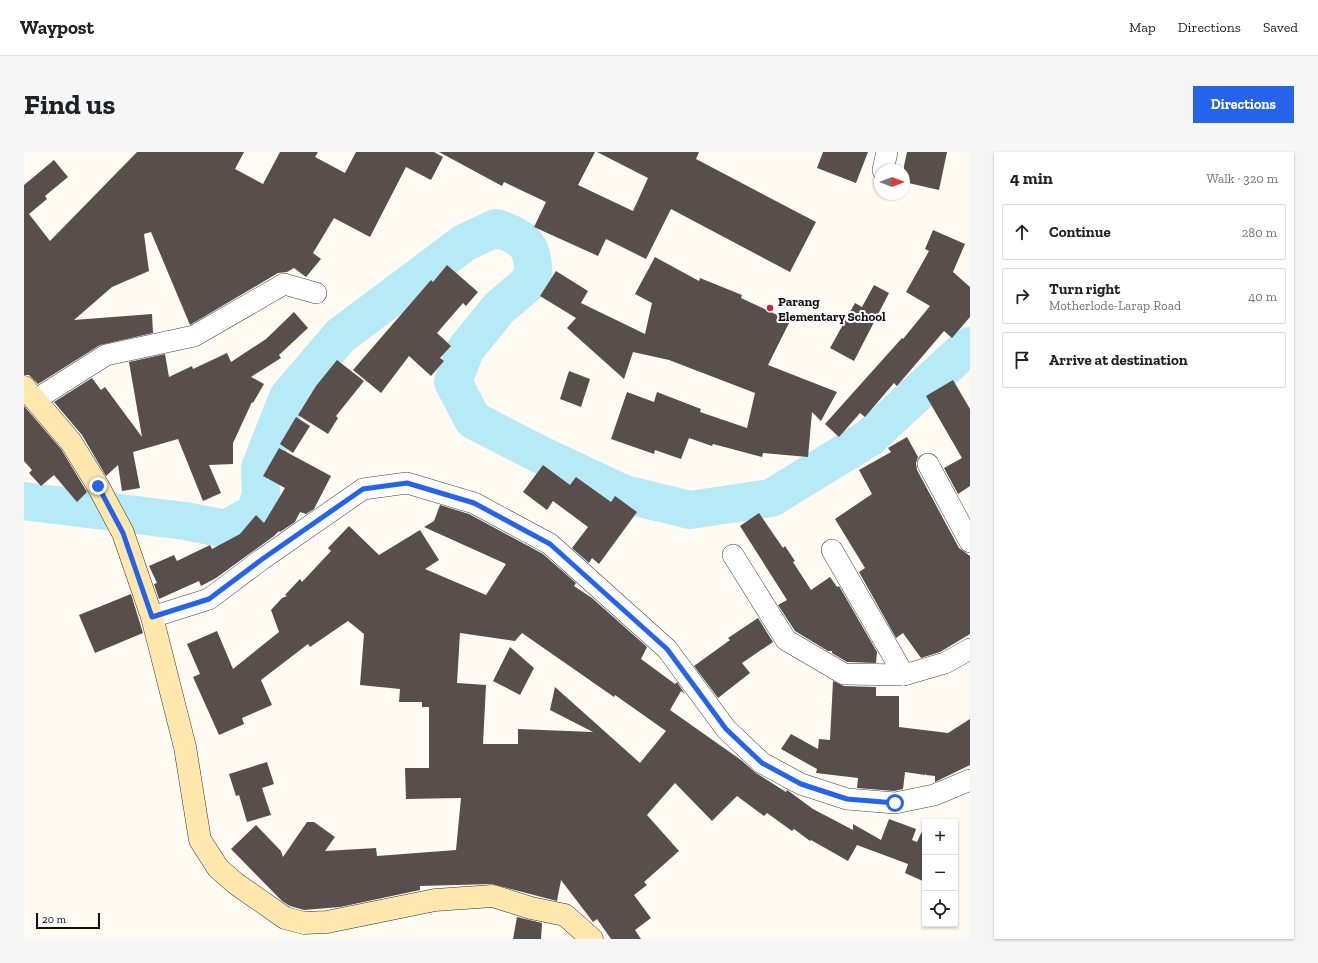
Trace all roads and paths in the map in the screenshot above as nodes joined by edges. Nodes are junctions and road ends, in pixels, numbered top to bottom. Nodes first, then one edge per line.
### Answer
1 (886, 152) edge
2 (884, 164) edge
3 (316, 293) dead end
4 (29, 394) edge
5 (928, 464) dead end
6 (970, 542) edge
7 (832, 550) dead end
8 (733, 555) dead end
9 (152, 617) junction
10 (970, 649) edge
11 (904, 675) junction
12 (970, 780) edge
13 (592, 939) edge

1 - 2 street
3 - 4 street
4 - 9 street
5 - 6 street
7 - 11 street
8 - 11 street
9 - 12 street
9 - 13 street
10 - 11 street

